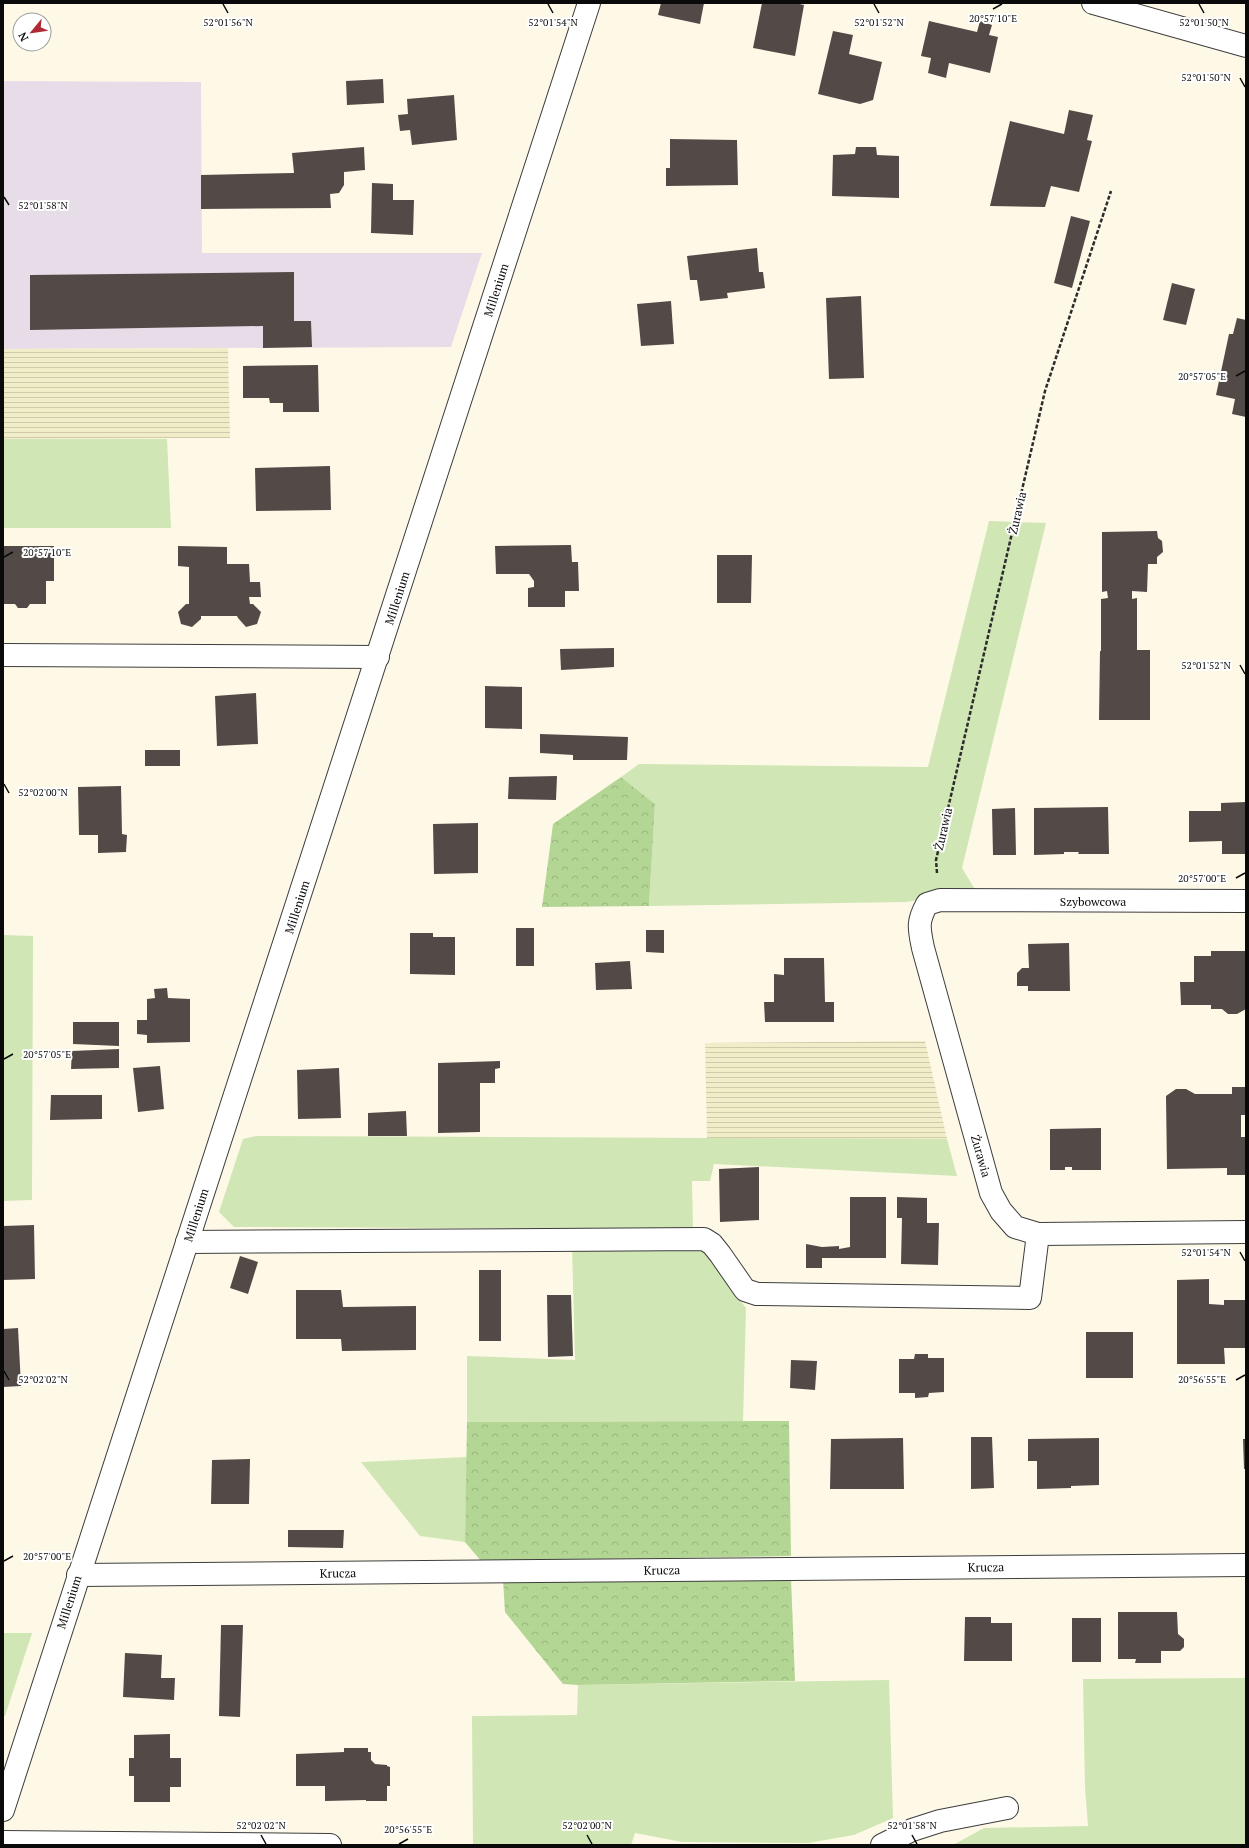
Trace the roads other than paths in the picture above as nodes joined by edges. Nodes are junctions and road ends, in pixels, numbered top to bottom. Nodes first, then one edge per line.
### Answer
1 (589, 3) edge
2 (1093, 3) edge
3 (1246, 46) edge
4 (3, 655) edge
5 (378, 657) junction
6 (940, 900) joint
7 (1246, 901) edge
8 (1246, 1232) edge
9 (1038, 1234) junction
10 (187, 1242) junction
11 (1246, 1565) edge
12 (78, 1575) junction
13 (1006, 1808) dead end
14 (3, 1810) edge
15 (3, 1842) edge
16 (330, 1845) edge
17 (882, 1845) edge

1 - 5 street, Millenium
2 - 3 street
4 - 5 street
5 - 10 street, Millenium
6 - 7 street, Szybowcowa
6 - 9 street, Żurawia
8 - 9 street, Żurawia
9 - 10 street
10 - 12 street, Millenium
11 - 12 street, Krucza
12 - 14 street, Millenium
13 - 17 street
15 - 16 street

